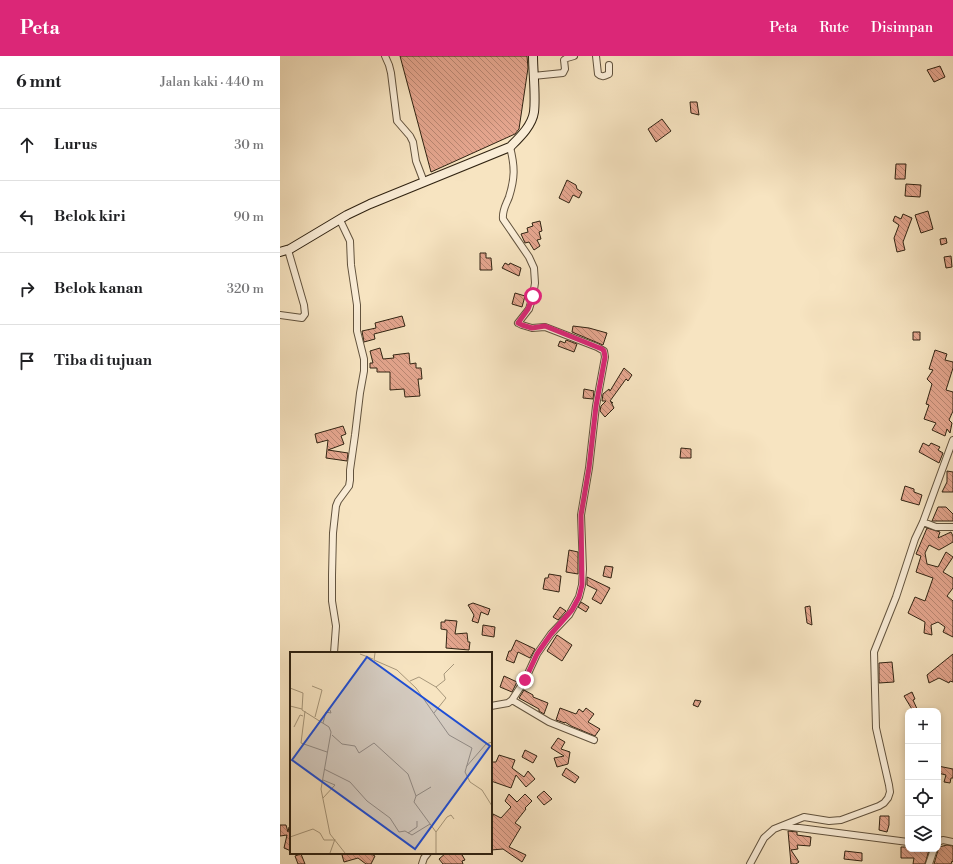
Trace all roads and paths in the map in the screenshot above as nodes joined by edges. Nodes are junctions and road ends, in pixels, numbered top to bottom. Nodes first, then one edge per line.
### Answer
1 (385, 56) edge
2 (533, 56) edge
3 (574, 56) edge
4 (596, 56) edge
5 (609, 66) dead end
6 (534, 76) junction
7 (510, 147) junction
8 (424, 182) junction
9 (340, 220) junction
10 (284, 251) edge
11 (280, 316) edge
12 (953, 440) edge
13 (924, 522) junction
14 (953, 527) edge
15 (334, 652) edge
16 (512, 700) junction
17 (492, 706) edge
18 (594, 740) dead end
19 (782, 826) junction
20 (941, 841) edge
21 (905, 842) edge
22 (953, 842) edge
23 (933, 852) edge
24 (427, 854) edge
25 (422, 864) edge
26 (750, 864) edge
27 (929, 864) edge

1 - 8 street
2 - 6 street
3 - 6 street
4 - 5 street
6 - 7 street
7 - 8 street
7 - 16 street
8 - 9 street
9 - 10 street
9 - 15 street
10 - 11 street
12 - 13 street
13 - 14 street
13 - 19 street
16 - 17 street
16 - 18 street
19 - 21 street
19 - 26 street
20 - 22 street
23 - 27 street
24 - 25 street

